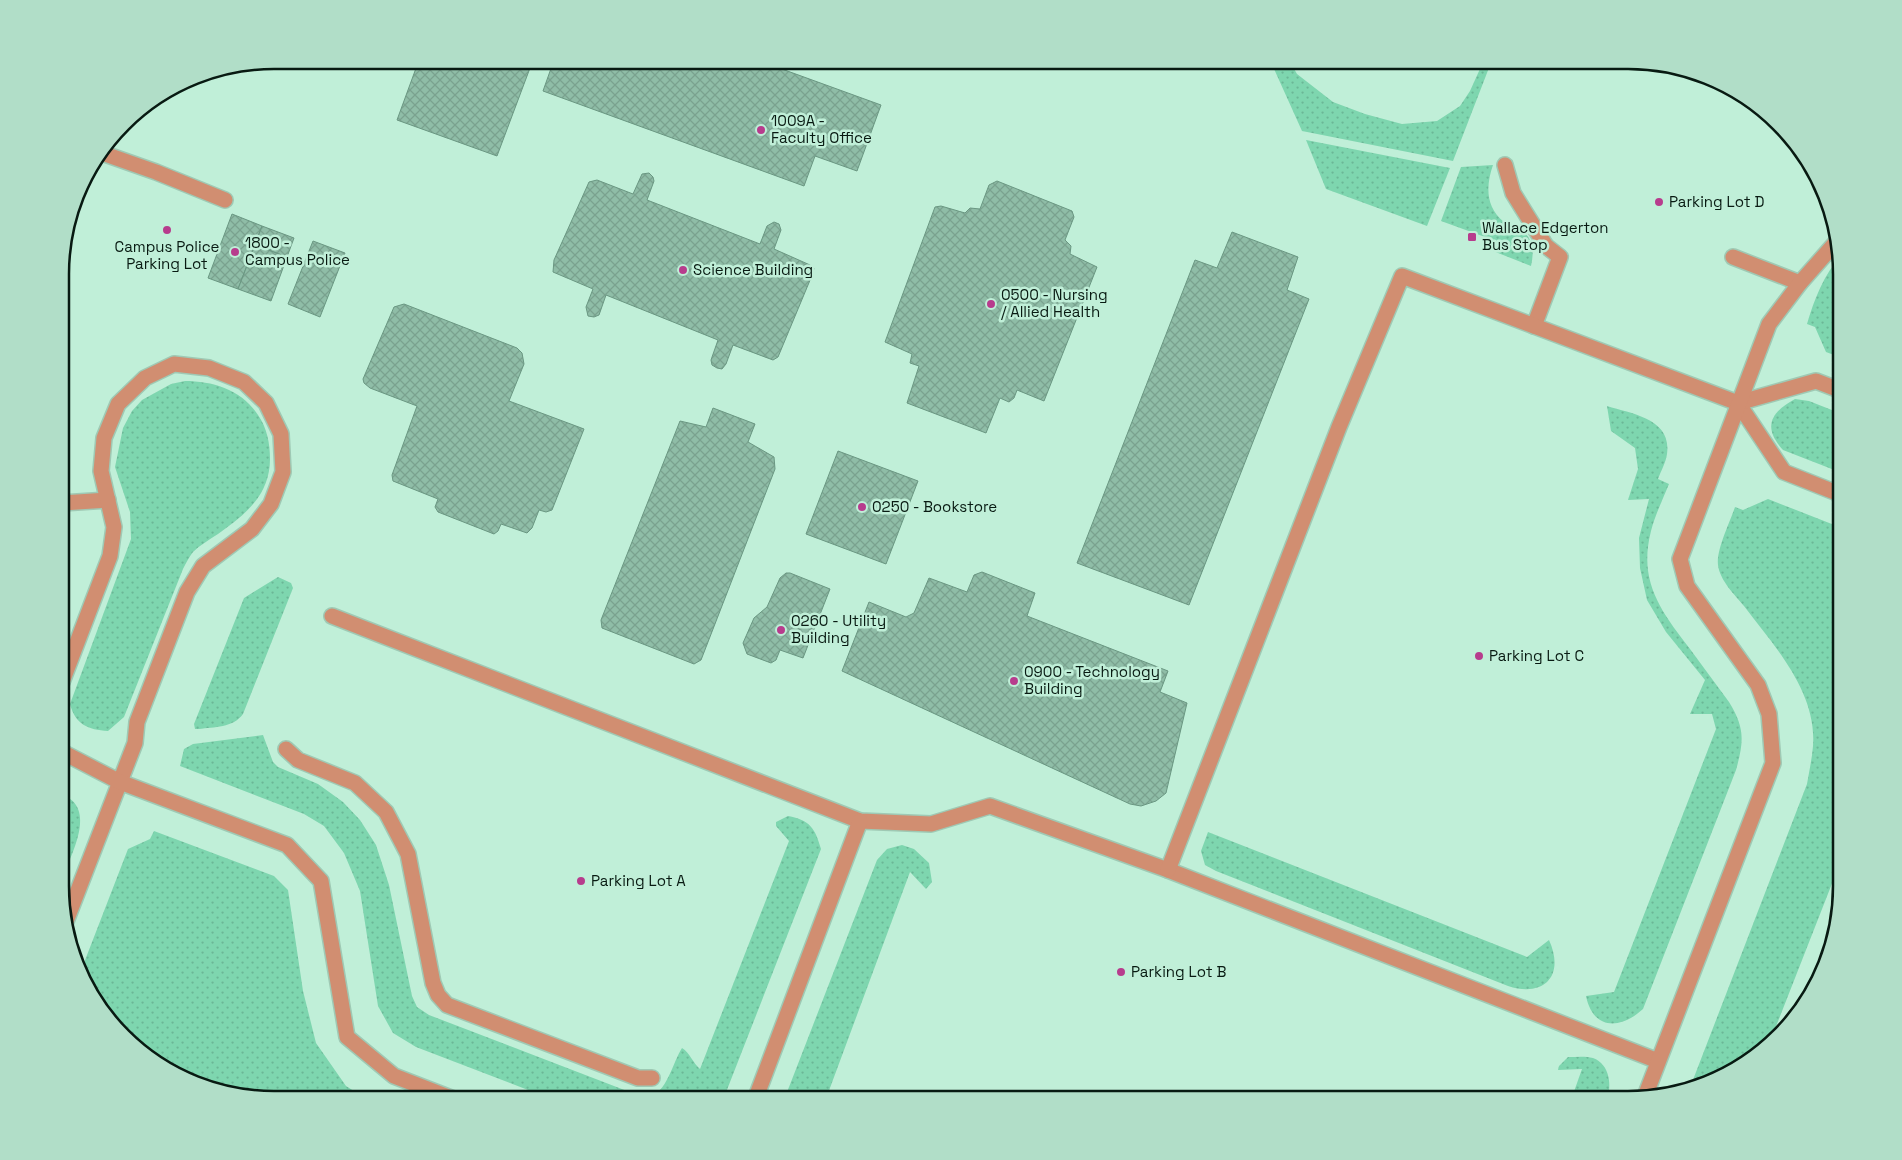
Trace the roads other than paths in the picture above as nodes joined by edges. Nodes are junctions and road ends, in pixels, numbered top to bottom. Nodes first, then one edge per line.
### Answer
1 (107, 155) edge
2 (1505, 165) dead end
3 (225, 200) dead end
4 (1832, 247) edge
5 (1733, 257) dead end
6 (1800, 283) junction
7 (1534, 326) junction
8 (1833, 388) edge
9 (1738, 403) junction
10 (1833, 491) edge
11 (108, 500) junction
12 (69, 503) edge
13 (332, 616) dead end
14 (69, 664) edge
15 (286, 749) dead end
16 (69, 756) edge
17 (120, 782) junction
18 (860, 821) junction
19 (1168, 870) junction
20 (70, 911) edge
21 (1658, 1061) junction
22 (652, 1078) dead end
23 (433, 1091) edge
24 (758, 1091) edge
25 (1647, 1091) edge

1 - 3 lane
2 - 7 lane
4 - 6 lane
5 - 6 lane
6 - 9 lane
7 - 9 lane
7 - 19 lane
8 - 9 lane
9 - 10 lane
9 - 21 lane
11 - 12 lane
11 - 14 lane
11 - 17 lane
13 - 18 lane
15 - 22 lane
16 - 17 lane
17 - 20 lane
17 - 23 lane
18 - 19 lane
18 - 24 lane
19 - 21 lane
21 - 25 lane

